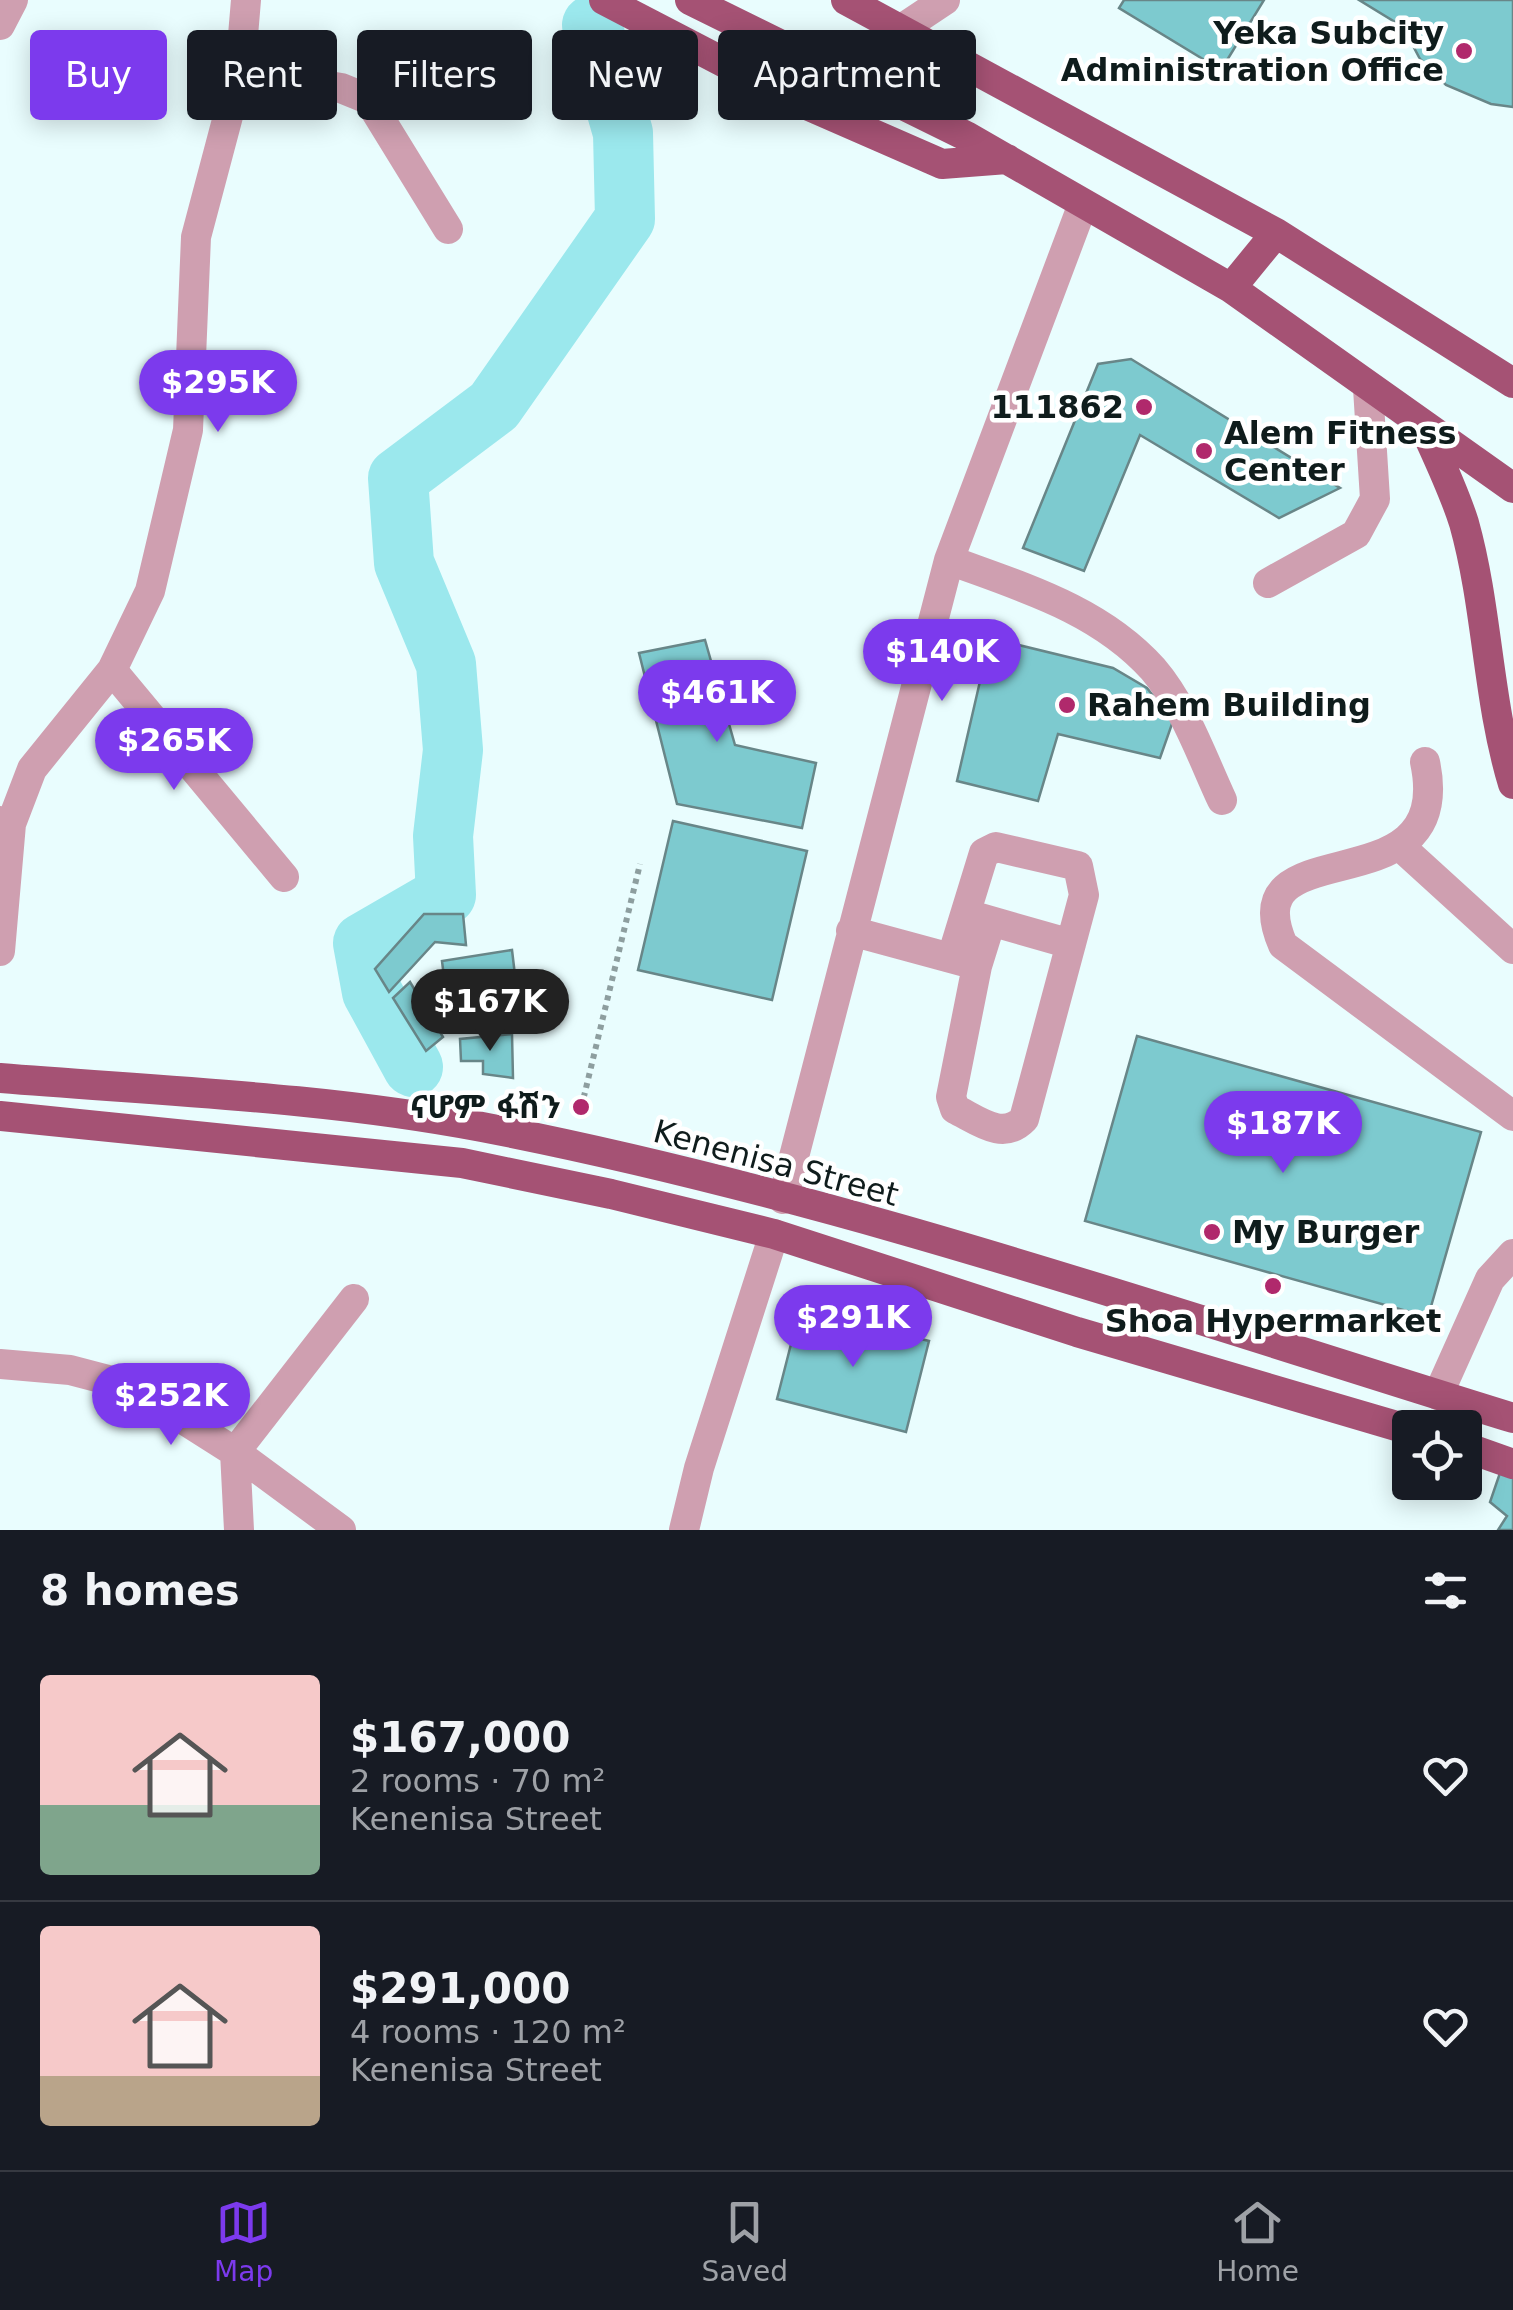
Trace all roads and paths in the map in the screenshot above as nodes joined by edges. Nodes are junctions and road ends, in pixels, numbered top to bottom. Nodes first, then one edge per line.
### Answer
1 (13, 0) edge
2 (246, 0) edge
3 (604, 0) edge
4 (690, 0) edge
5 (846, 0) edge
6 (945, 0) edge
7 (0, 25) edge
8 (903, 28) junction
9 (243, 30) edge
10 (337, 87) edge
11 (227, 120) edge
12 (1006, 160) junction
13 (1083, 204) junction
14 (448, 229) dead end
15 (1276, 233) junction
16 (1231, 288) junction
17 (1513, 383) edge
18 (1368, 388) junction
19 (1425, 429) junction
20 (1513, 488) edge
21 (950, 560) junction
22 (1268, 583) dead end
23 (112, 670) junction
24 (1425, 762) dead end
25 (1513, 784) edge
26 (1222, 800) dead end
27 (5, 822) edge
28 (1401, 847) junction
29 (640, 864) dead end
30 (284, 876) dead end
31 (978, 918) junction
32 (851, 931) junction
33 (1071, 944) junction
34 (1513, 950) edge
35 (0, 951) edge
36 (964, 962) junction
37 (0, 1078) edge
38 (0, 1116) edge
39 (1513, 1116) edge
40 (572, 1147) junction
41 (783, 1199) junction
42 (774, 1234) junction
43 (1513, 1254) edge
44 (354, 1299) dead end
45 (0, 1364) edge
46 (1438, 1395) junction
47 (1513, 1418) edge
48 (1392, 1425) edge
49 (235, 1452) junction
50 (1482, 1453) edge
51 (1513, 1464) edge
52 (239, 1530) edge
53 (341, 1530) edge
54 (684, 1530) edge

1 - 7 street
2 - 9 street
3 - 12 main road
4 - 12 main road
5 - 8 main road
6 - 8 street
8 - 15 main road
10 - 14 street
11 - 23 street
12 - 13 main road
13 - 16 main road
13 - 21 street
15 - 16 main road
15 - 17 main road
16 - 18 main road
18 - 19 main road
18 - 22 street
19 - 20 main road
19 - 25 main road
21 - 26 street
21 - 32 street
23 - 27 street
23 - 30 street
24 - 28 street
27 - 35 street
28 - 34 street
28 - 39 street
29 - 40 path
31 - 33 street
31 - 33 street
31 - 36 street
32 - 36 street
32 - 41 street
33 - 36 street
37 - 40 main road, Kenenisa Street
38 - 42 main road
40 - 41 main road, Kenenisa Street
41 - 46 main road, Kenenisa Street
42 - 48 main road
42 - 54 street
43 - 46 street
44 - 49 street
45 - 49 street
46 - 47 main road, Kenenisa Street
49 - 52 street
49 - 53 street
50 - 51 main road

